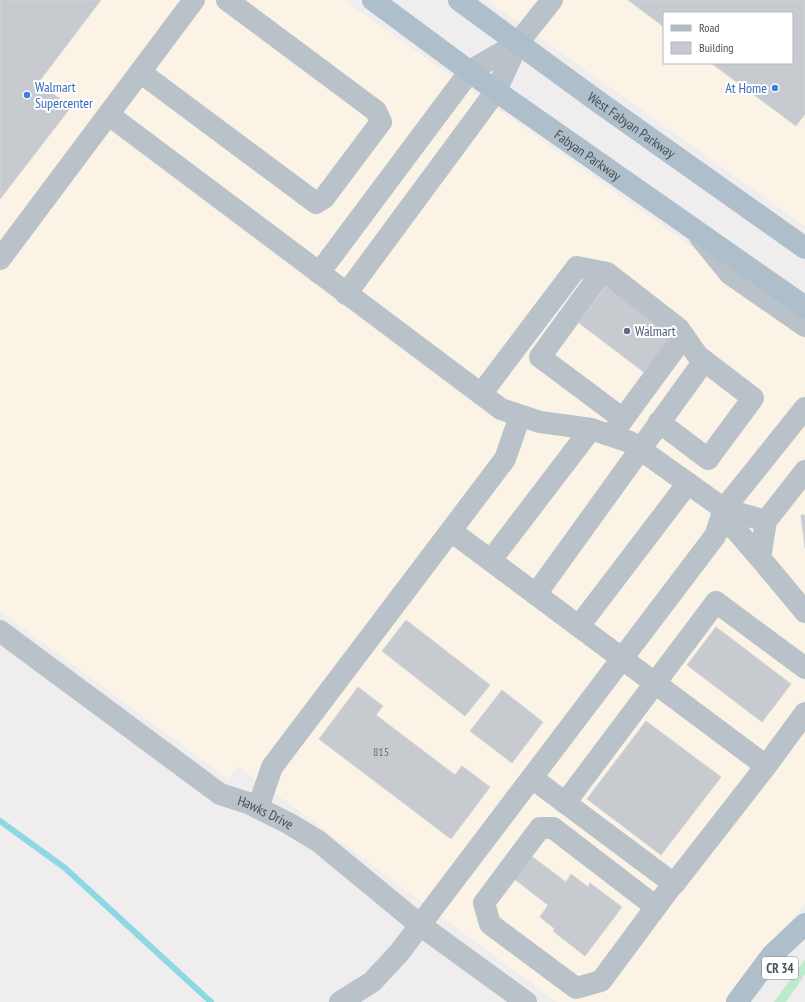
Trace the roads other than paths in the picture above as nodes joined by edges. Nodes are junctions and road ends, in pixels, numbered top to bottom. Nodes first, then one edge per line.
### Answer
1 (194, 0) edge
2 (227, 0) edge
3 (373, 0) edge
4 (459, 0) edge
5 (552, 0) edge
6 (518, 43) junction
7 (470, 71) junction
8 (140, 72) junction
9 (496, 91) junction
10 (109, 114) junction
11 (696, 231) junction
12 (805, 248) edge
13 (0, 259) edge
14 (602, 272) junction
15 (319, 273) junction
16 (346, 294) junction
17 (805, 308) edge
18 (805, 326) edge
19 (684, 336) junction
20 (701, 359) junction
21 (481, 394) junction
22 (805, 408) edge
23 (520, 416) junction
24 (659, 422) junction
25 (608, 428) junction
26 (640, 448) junction
27 (805, 471) edge
28 (688, 483) junction
29 (722, 516) junction
30 (766, 521) junction
31 (451, 531) junction
32 (760, 558) junction
33 (491, 560) junction
34 (536, 594) junction
35 (805, 612) edge
36 (580, 626) junction
37 (0, 631) edge
38 (623, 658) junction
39 (805, 668) edge
40 (655, 683) junction
41 (805, 712) edge
42 (766, 766) junction
43 (532, 778) junction
44 (566, 803) junction
45 (258, 808) junction
46 (673, 884) junction
47 (656, 907) junction
48 (805, 924) edge
49 (420, 925) junction
50 (805, 935) edge
51 (340, 1002) edge
52 (526, 1002) edge
53 (737, 1002) edge
54 (756, 1002) edge

1 - 8 street
2 - 8 street
3 - 7 main road, Fabyan Parkway
4 - 6 main road, West Fabyan Parkway
5 - 6 street
6 - 7 street
6 - 9 street
6 - 12 main road, West Fabyan Parkway
7 - 9 main road, Fabyan Parkway
7 - 15 street
8 - 10 street
9 - 11 main road, Fabyan Parkway
9 - 16 street
10 - 13 street
10 - 15 street
11 - 17 main road, Fabyan Parkway
11 - 18 street
14 - 19 street
14 - 21 street
14 - 25 street
15 - 16 street
16 - 21 street
19 - 20 street
19 - 25 street
20 - 24 street
20 - 24 street
21 - 23 street
22 - 29 street
23 - 25 street
23 - 31 street
24 - 26 street
25 - 26 street
25 - 33 street
26 - 28 street
26 - 34 street
27 - 30 street
28 - 29 street
28 - 36 street
29 - 30 street
29 - 32 street
29 - 38 street
30 - 32 street
31 - 33 street
31 - 45 street
32 - 35 street
33 - 34 street
34 - 36 street
36 - 38 street
37 - 45 street, Hawks Drive
38 - 40 street
38 - 43 street
39 - 40 street
40 - 42 street
40 - 44 street
41 - 42 street
42 - 46 street
43 - 44 street
43 - 49 street
44 - 46 street
45 - 49 street, Hawks Drive
46 - 47 street
47 - 47 street
48 - 53 main road
49 - 51 street
49 - 52 street, Hawks Drive
50 - 54 main road, CR 34

